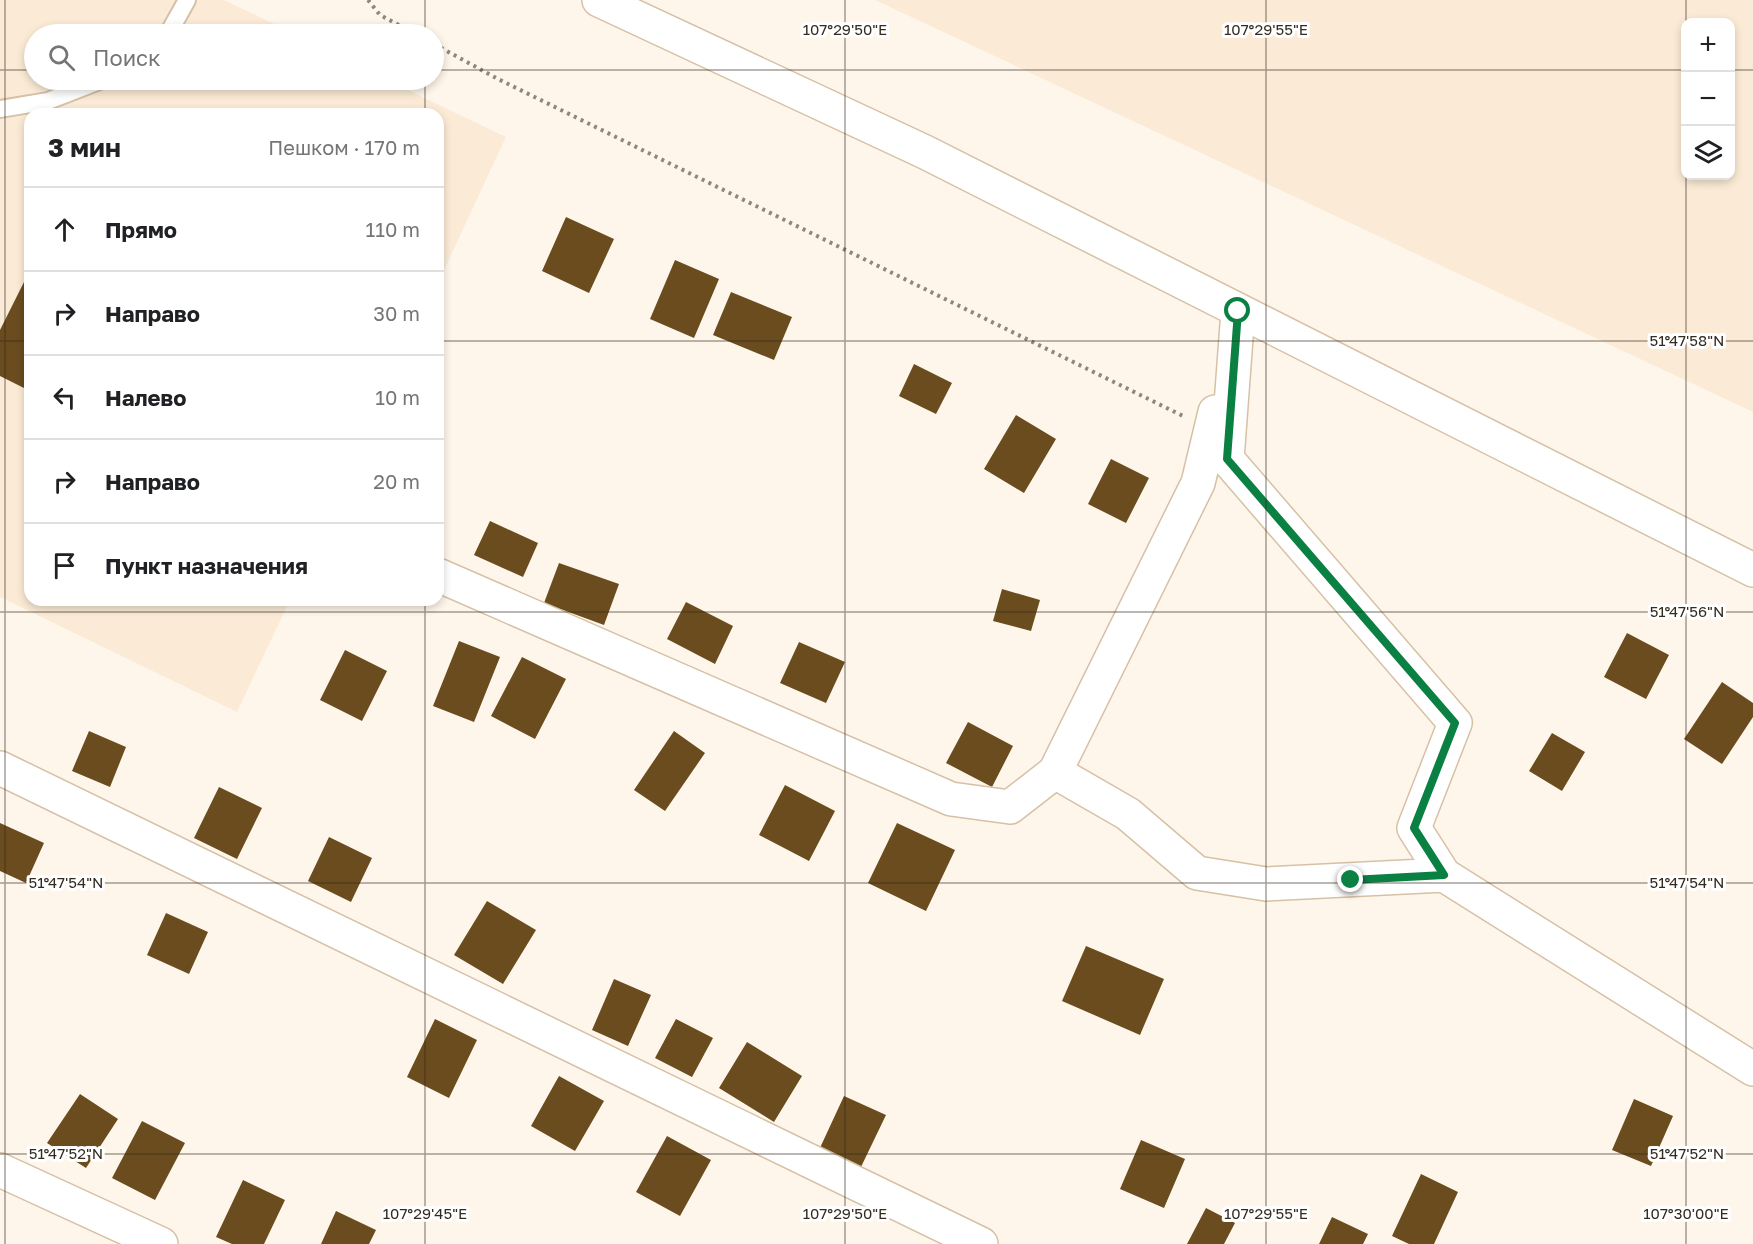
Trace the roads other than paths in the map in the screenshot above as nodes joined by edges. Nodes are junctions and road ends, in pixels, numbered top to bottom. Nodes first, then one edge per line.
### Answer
1 (188, 0) edge
2 (598, 0) edge
3 (174, 24) edge
4 (76, 90) edge
5 (0, 109) edge
6 (1238, 311) junction
7 (1753, 570) edge
8 (444, 578) edge
9 (0, 768) edge
10 (1055, 772) junction
11 (1444, 875) junction
12 (1753, 1069) edge
13 (0, 1170) edge
14 (161, 1244) edge
15 (981, 1244) edge

1 - 3 lane
2 - 6 street
4 - 5 lane
6 - 7 street
6 - 10 street
6 - 11 street
8 - 10 street
9 - 15 street
10 - 11 street
11 - 12 street
13 - 14 street

